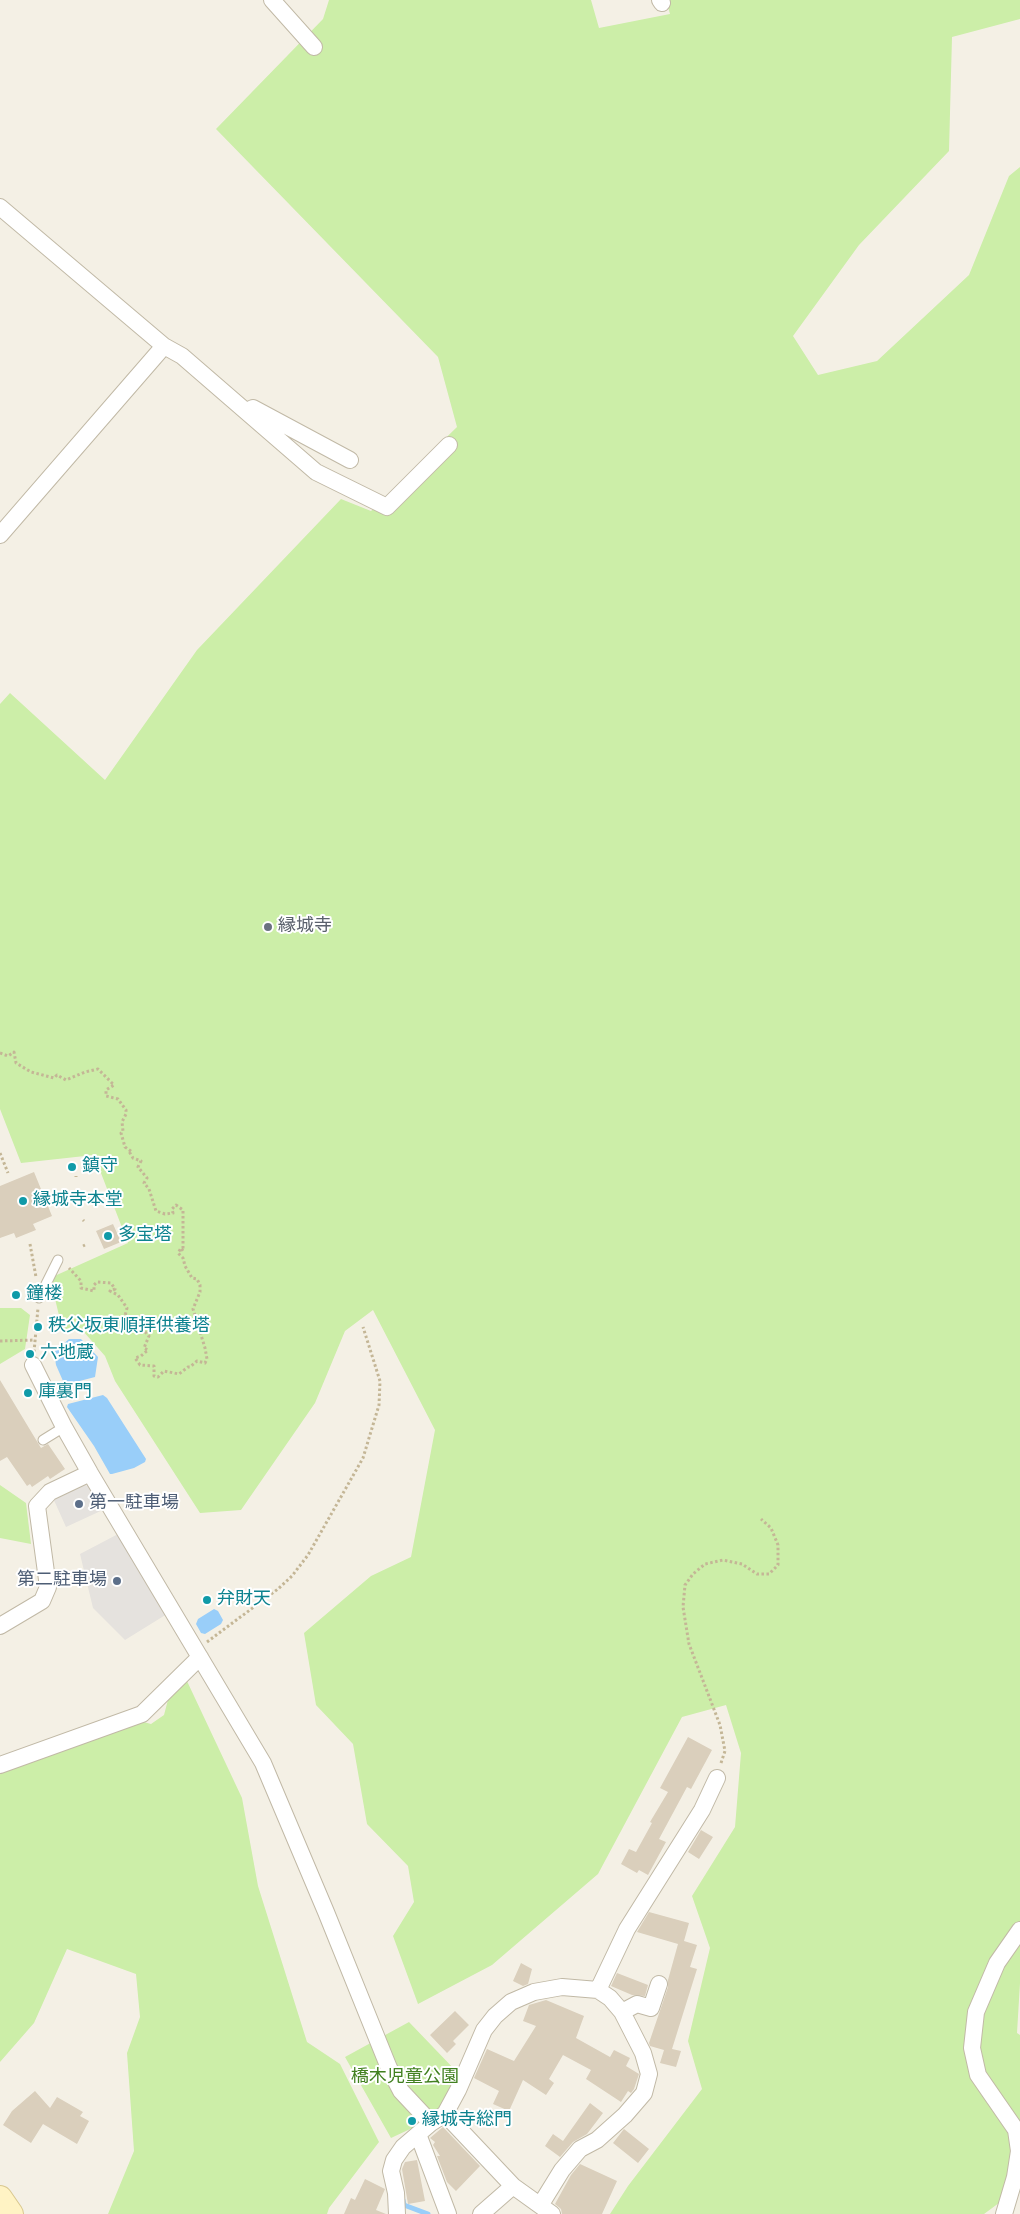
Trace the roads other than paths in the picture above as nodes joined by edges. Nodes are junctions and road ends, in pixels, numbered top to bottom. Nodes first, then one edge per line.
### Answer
1 (272, 0) edge
2 (314, 47) dead end
3 (0, 207) edge
4 (164, 346) junction
5 (245, 411) junction
6 (450, 445) dead end
7 (350, 460) dead end
8 (0, 535) edge
9 (58, 1260) dead end
10 (39, 1298) road end
11 (33, 1365) road end
12 (64, 1427) junction
13 (43, 1440) dead end
14 (90, 1473) junction
15 (0, 1626) edge
16 (198, 1654) junction
17 (0, 1765) edge
18 (717, 1778) road end
19 (1020, 1930) edge
20 (659, 1984) dead end
21 (598, 1990) junction
22 (622, 2012) junction
23 (438, 2118) junction
24 (418, 2134) junction
25 (513, 2186) junction
26 (0, 2198) edge
27 (546, 2209) edge
28 (11, 2214) edge
29 (397, 2214) edge
30 (448, 2214) edge
31 (481, 2214) edge
32 (1004, 2214) edge

1 - 2 street
3 - 4 street
4 - 5 street
4 - 8 street
5 - 6 street
5 - 7 street
9 - 10 lane
11 - 12 street
12 - 13 lane
12 - 14 street
14 - 15 street
14 - 16 street
16 - 17 street
16 - 23 street
18 - 21 street
19 - 32 street
20 - 22 street
21 - 22 street
21 - 23 street
22 - 27 street
23 - 24 street
23 - 25 street
24 - 29 street
24 - 30 street
25 - 27 street
25 - 31 street
26 - 28 main road

